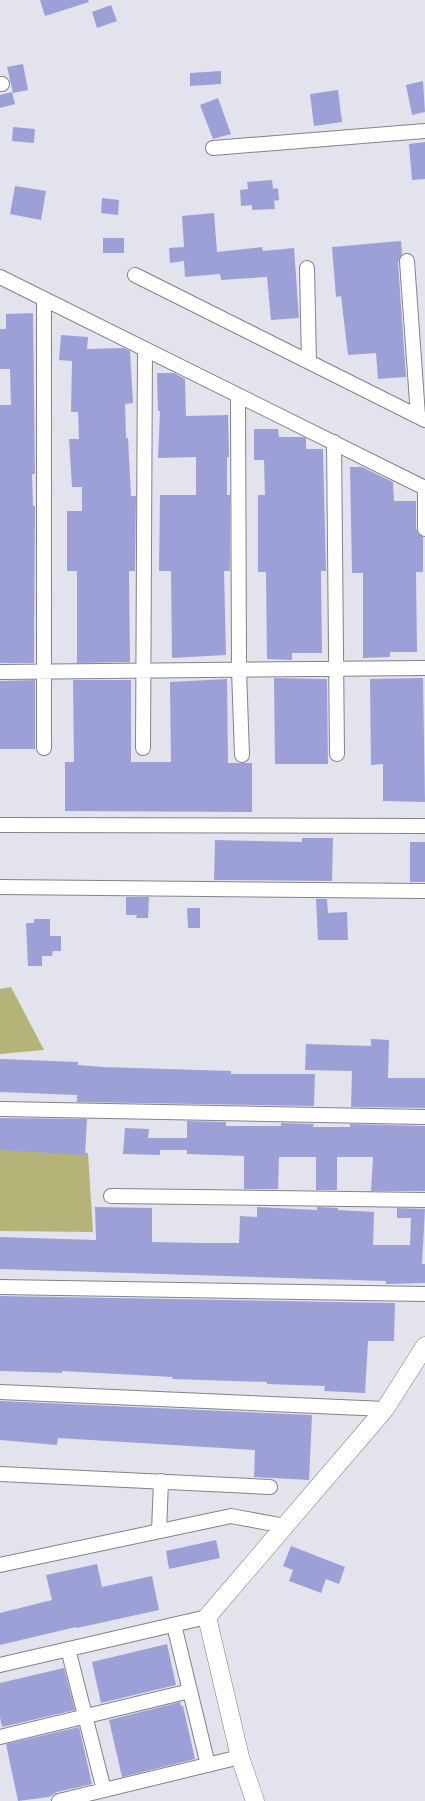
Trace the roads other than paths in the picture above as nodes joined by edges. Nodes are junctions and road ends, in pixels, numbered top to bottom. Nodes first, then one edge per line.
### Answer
1 (425, 131) edge
2 (213, 148) dead end
3 (407, 261) dead end
4 (306, 268) dead end
5 (135, 275) dead end
6 (0, 277) edge
7 (44, 299) junction
8 (145, 349) junction
9 (309, 362) junction
10 (238, 395) junction
11 (421, 418) edge
12 (334, 442) junction
13 (425, 488) edge
14 (425, 530) edge
15 (425, 668) edge
16 (338, 669) junction
17 (144, 670) junction
18 (239, 670) junction
19 (43, 671) junction
20 (0, 672) edge
21 (44, 748) dead end
22 (143, 748) dead end
23 (337, 754) dead end
24 (242, 755) dead end
25 (0, 825) edge
26 (425, 826) edge
27 (0, 886) edge
28 (425, 890) edge
29 (0, 1109) edge
30 (425, 1117) edge
31 (111, 1196) dead end
32 (425, 1200) edge
33 (0, 1287) edge
34 (425, 1294) edge
35 (425, 1346) edge
36 (0, 1392) edge
37 (385, 1408) junction
38 (0, 1474) edge
39 (161, 1481) junction
40 (270, 1486) dead end
41 (285, 1526) junction
42 (159, 1531) junction
43 (0, 1565) edge
44 (207, 1617) junction
45 (174, 1625) junction
46 (68, 1649) junction
47 (0, 1664) edge
48 (190, 1691) junction
49 (85, 1717) junction
50 (0, 1737) edge
51 (240, 1757) junction
52 (208, 1765) junction
53 (104, 1790) junction
54 (59, 1801) edge
55 (255, 1801) edge

1 - 2 street
3 - 11 street
4 - 9 street
5 - 9 street
6 - 7 street
7 - 8 street
7 - 19 street
8 - 10 street
8 - 17 street
9 - 11 street
10 - 12 street
10 - 18 street
12 - 13 street
12 - 16 street
13 - 14 street
15 - 16 street
16 - 18 street
16 - 23 street
17 - 18 street
17 - 19 street
17 - 22 street
18 - 24 street
19 - 20 street
19 - 21 street
25 - 26 street
27 - 28 street
29 - 30 street
31 - 32 street
33 - 34 street
35 - 37 street
36 - 37 street
37 - 41 street
38 - 39 street
39 - 40 street
39 - 42 street
41 - 42 street
41 - 44 street
42 - 43 street
44 - 45 street
44 - 51 street
45 - 46 street
45 - 48 street
46 - 47 street
46 - 49 street
48 - 49 street
48 - 52 street
49 - 50 street
49 - 53 street
51 - 52 street
51 - 55 street
52 - 53 street
53 - 54 street

